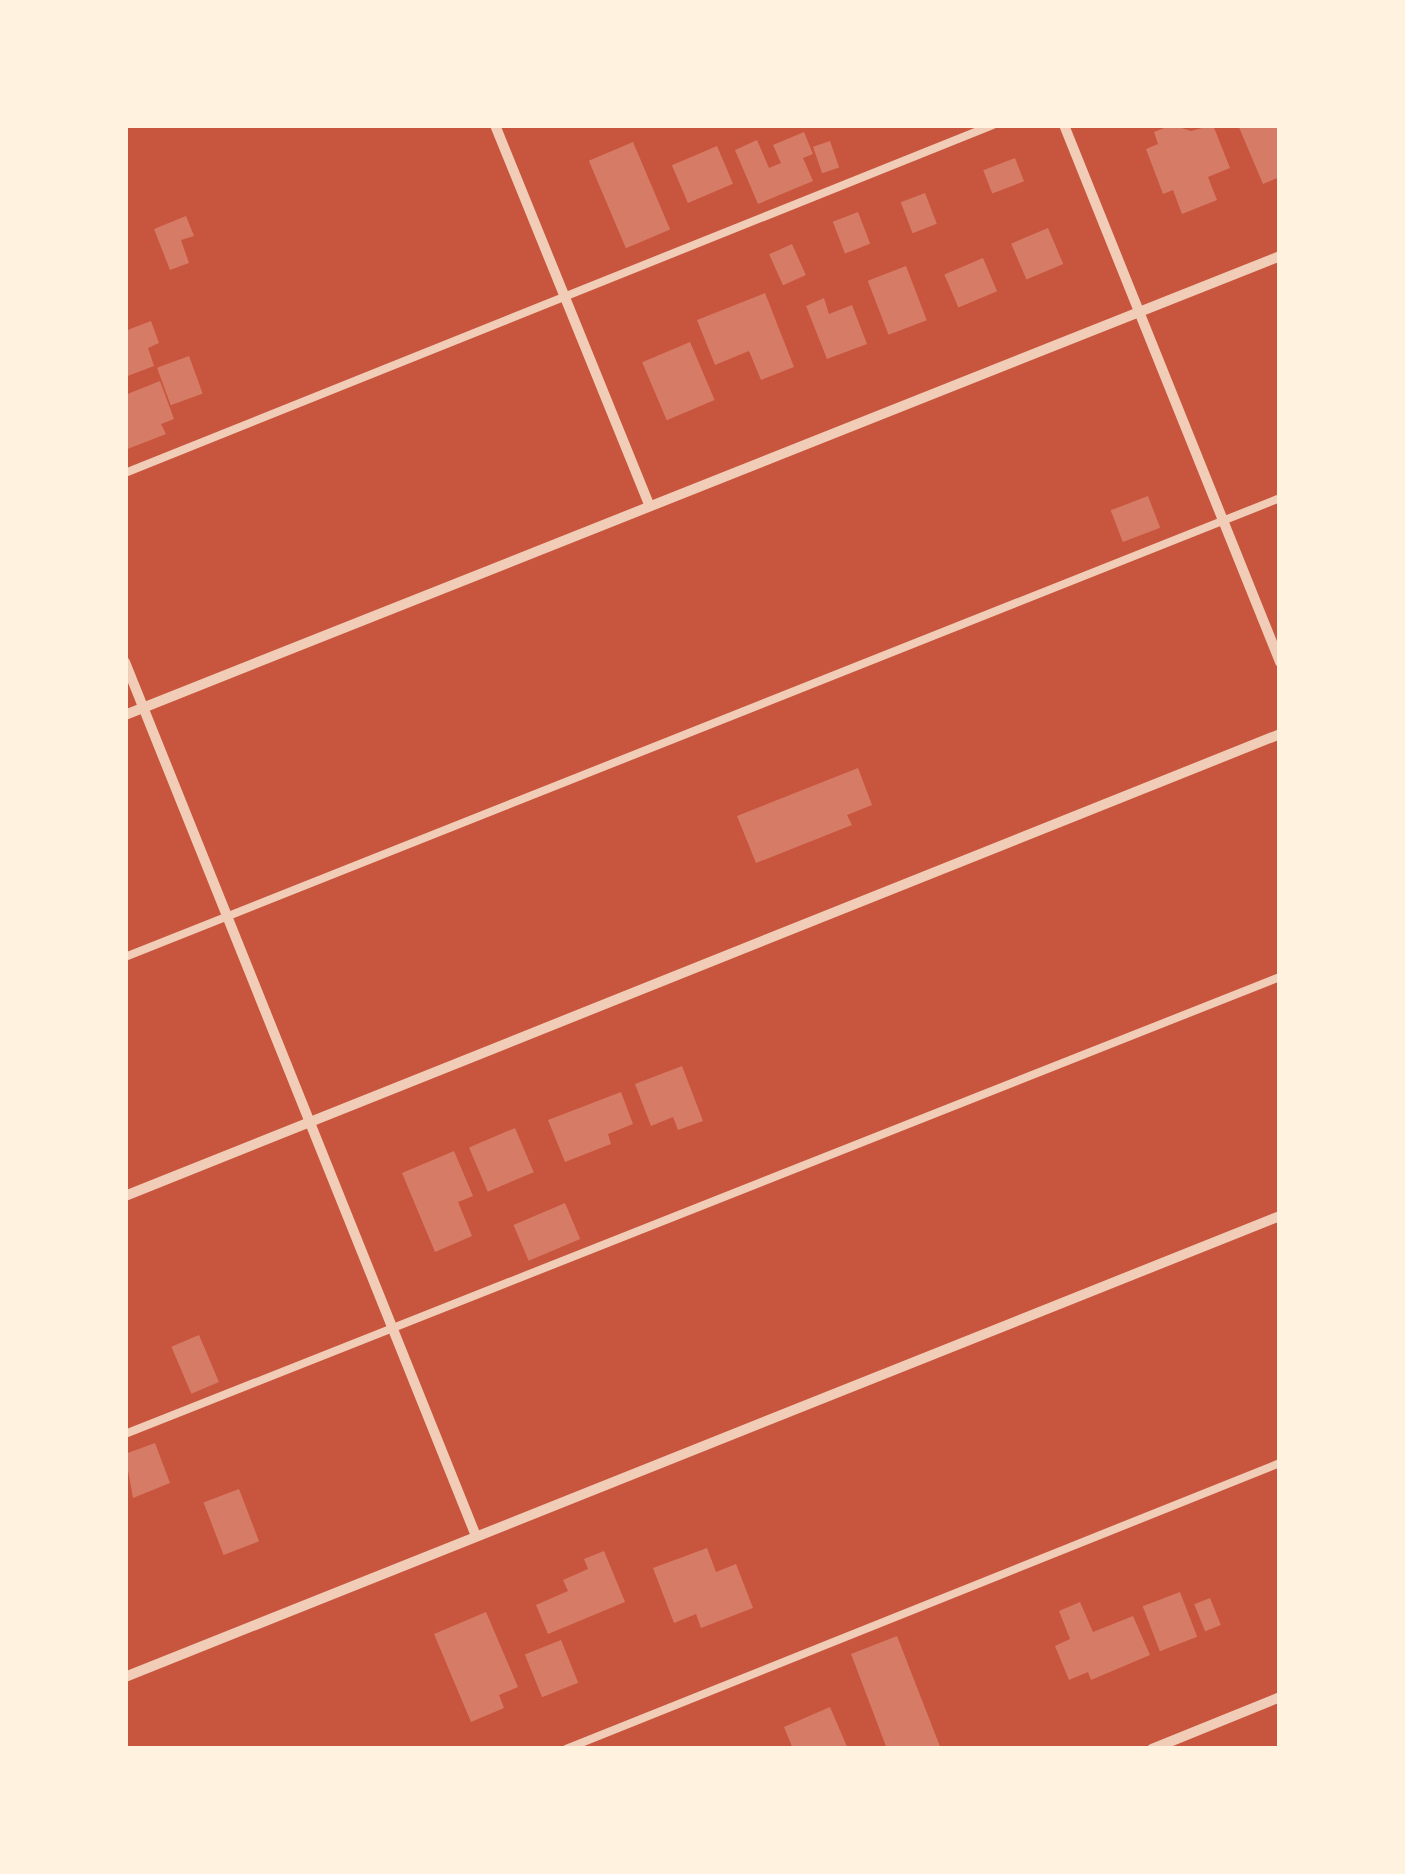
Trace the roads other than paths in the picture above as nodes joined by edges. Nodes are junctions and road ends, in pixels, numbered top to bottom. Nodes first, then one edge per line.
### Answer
1 (495, 125) edge
2 (993, 125) edge
3 (1064, 125) edge
4 (1280, 256) edge
5 (565, 297) junction
6 (1140, 312) junction
7 (125, 473) edge
8 (1280, 498) edge
9 (650, 506) junction
10 (1223, 520) junction
11 (125, 662) edge
12 (1280, 662) edge
13 (143, 708) junction
14 (125, 715) edge
15 (1280, 734) edge
16 (226, 917) junction
17 (125, 958) edge
18 (1280, 977) edge
19 (308, 1124) junction
20 (125, 1196) edge
21 (1280, 1216) edge
22 (391, 1328) junction
23 (125, 1434) edge
24 (1280, 1463) edge
25 (476, 1536) junction
26 (125, 1677) edge
27 (1280, 1697) edge
28 (566, 1749) edge
29 (1152, 1749) edge

1 - 5 street
2 - 5 lane
3 - 6 street
4 - 6 street
5 - 7 lane
5 - 9 street
6 - 9 street
6 - 10 street
8 - 10 lane
9 - 13 street
10 - 12 street
10 - 16 lane
11 - 13 street
13 - 14 street
13 - 16 street
15 - 19 street
16 - 17 lane
16 - 19 street
18 - 22 lane
19 - 20 street
19 - 22 street
21 - 25 street
22 - 23 lane
22 - 25 street
24 - 28 lane
25 - 26 street
27 - 29 street

